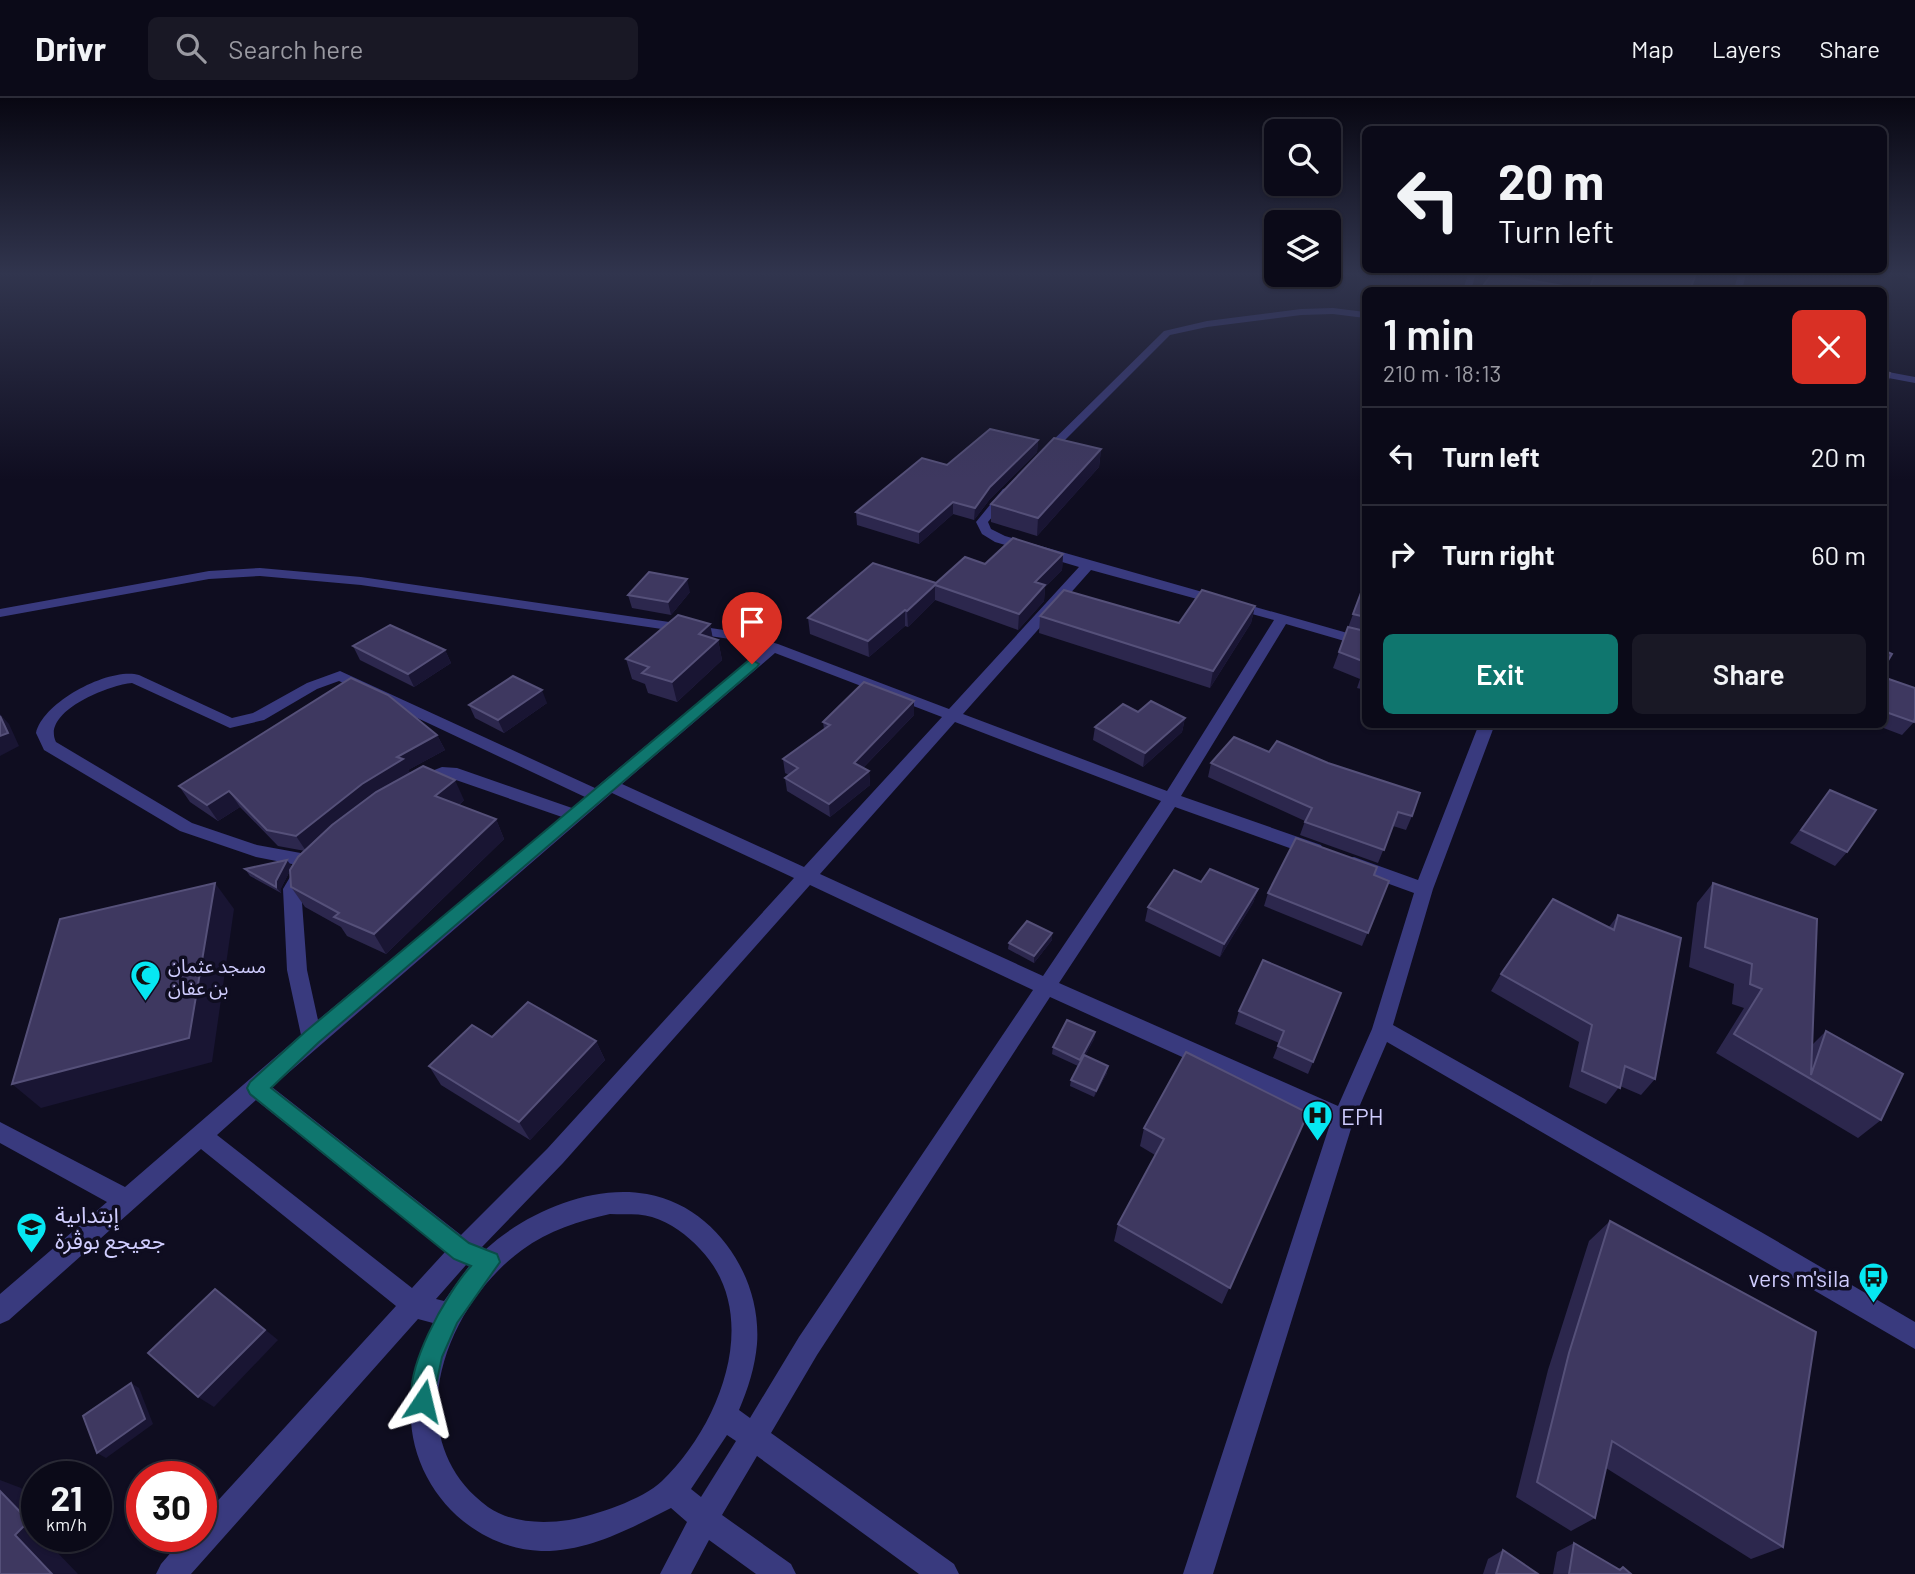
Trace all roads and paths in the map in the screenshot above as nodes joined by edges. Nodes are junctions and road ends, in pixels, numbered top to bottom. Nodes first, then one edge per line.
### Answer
1 (1157, 343) edge
2 (1887, 375) edge
3 (1915, 380) edge
4 (1032, 467) edge
5 (1014, 486) edge
6 (1088, 565) junction
7 (0, 613) edge
8 (1282, 618) junction
9 (1362, 642) edge
10 (773, 647) junction
11 (951, 715) junction
12 (1484, 728) edge
13 (407, 789) edge
14 (604, 790) junction
15 (1171, 799) junction
16 (575, 815) junction
17 (808, 876) junction
18 (1424, 889) junction
19 (1045, 986) junction
20 (1382, 1029) junction
21 (312, 1038) junction
22 (257, 1088) junction
23 (1343, 1119) junction
24 (0, 1132) edge
25 (202, 1136) junction
26 (128, 1201) junction
27 (462, 1251) junction
28 (489, 1262) junction
29 (414, 1305) junction
30 (0, 1311) edge
31 (449, 1315) junction
32 (1915, 1336) edge
33 (724, 1416) junction
34 (753, 1440) junction
35 (673, 1491) junction
36 (704, 1519) junction
37 (171, 1574) edge
38 (675, 1574) edge
39 (781, 1574) edge
40 (944, 1574) edge
41 (1198, 1574) edge

1 - 4 street
2 - 3 street
5 - 6 street
6 - 8 street
6 - 11 street
7 - 10 street
8 - 9 street
8 - 15 street
10 - 11 street
10 - 14 street
11 - 15 street
11 - 17 street
12 - 18 street
13 - 16 street
14 - 16 street
14 - 17 street
14 - 21 street
15 - 18 street
15 - 19 street
16 - 21 street
17 - 19 street
17 - 27 street
18 - 20 street
19 - 23 street
19 - 34 street
20 - 23 street
20 - 32 street
21 - 22 street
22 - 25 street
22 - 27 street
23 - 41 street
24 - 26 street
25 - 26 street
25 - 29 street
26 - 30 street
27 - 28 street
27 - 29 street
28 - 31 street
28 - 33 street
29 - 31 street
29 - 37 street
31 - 35 street
33 - 34 street
33 - 35 street
34 - 36 street
34 - 40 street
35 - 36 street
36 - 38 street
36 - 39 street

